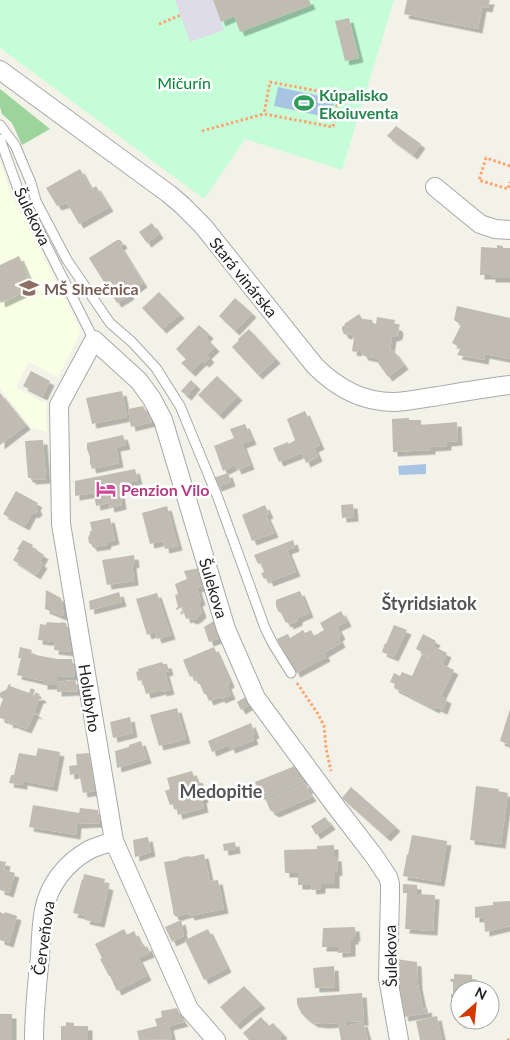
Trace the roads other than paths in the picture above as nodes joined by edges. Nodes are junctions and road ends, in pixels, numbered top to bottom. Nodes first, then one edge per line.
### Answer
1 (0, 70) edge
2 (0, 125) edge
3 (0, 139) edge
4 (435, 187) dead end
5 (510, 230) edge
6 (94, 340) junction
7 (510, 385) edge
8 (291, 673) road end
9 (114, 841) junction
10 (34, 1040) edge
11 (216, 1040) edge
12 (399, 1040) edge

1 - 7 street, Stará vinárska
2 - 8 lane
3 - 6 lane, Šulekova
4 - 5 street
6 - 9 street, Holubyho
6 - 12 street, Šulekova
9 - 10 street, Červeňova
9 - 11 street, Holubyho

